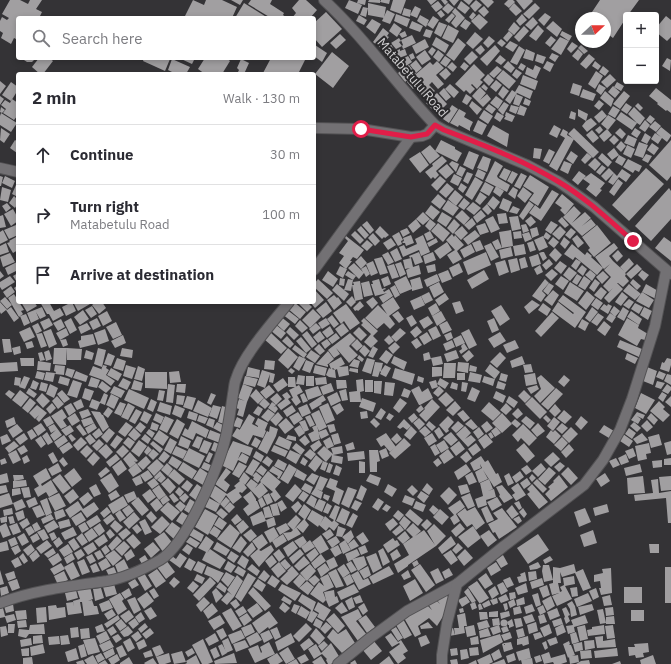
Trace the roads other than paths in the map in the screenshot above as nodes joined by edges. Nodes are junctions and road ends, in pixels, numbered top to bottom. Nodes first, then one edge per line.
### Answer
1 (324, 0) edge
2 (435, 125) junction
3 (316, 128) edge
4 (411, 137) junction
5 (0, 168) edge
6 (16, 172) edge
7 (316, 267) edge
8 (668, 272) edge
9 (287, 304) edge
10 (457, 584) junction
11 (0, 603) edge
12 (338, 664) edge
13 (442, 664) edge

1 - 2 street, Matabetulu Road
2 - 4 street
2 - 8 street, Matabetulu Road
3 - 4 street
4 - 7 street
5 - 6 street
8 - 10 street
9 - 11 street
10 - 12 street
10 - 13 street

